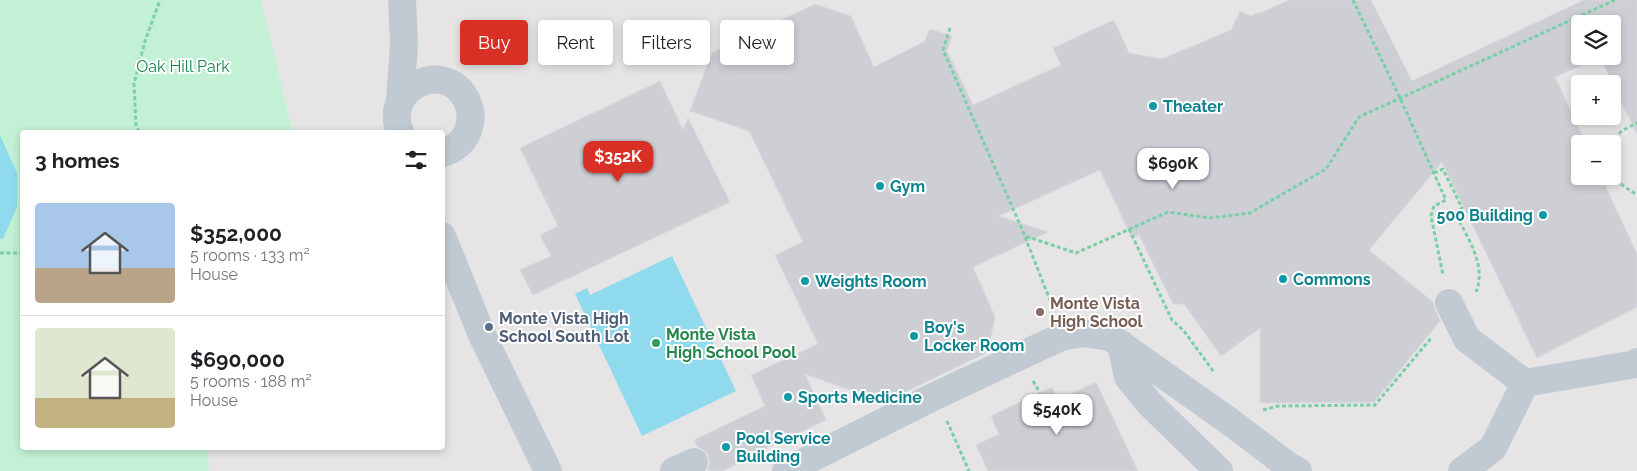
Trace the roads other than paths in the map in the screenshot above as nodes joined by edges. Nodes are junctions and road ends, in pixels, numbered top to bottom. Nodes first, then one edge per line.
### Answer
1 (402, 0) edge
2 (404, 45) junction
3 (439, 80) junction
4 (400, 100) junction
5 (399, 130) edge
6 (445, 155) edge
7 (445, 243) edge
8 (1459, 303) road end
9 (1120, 344) junction
10 (1637, 362) edge
11 (1526, 383) junction
12 (548, 471) edge
13 (786, 471) edge
14 (1219, 471) edge
15 (1298, 471) edge
16 (1462, 471) edge

1 - 2 lane
2 - 3 lane
2 - 4 lane
3 - 4 lane
3 - 6 lane
4 - 5 lane
7 - 12 lane
8 - 11 lane
9 - 13 lane
9 - 14 lane
9 - 15 lane
10 - 11 lane
11 - 16 lane

